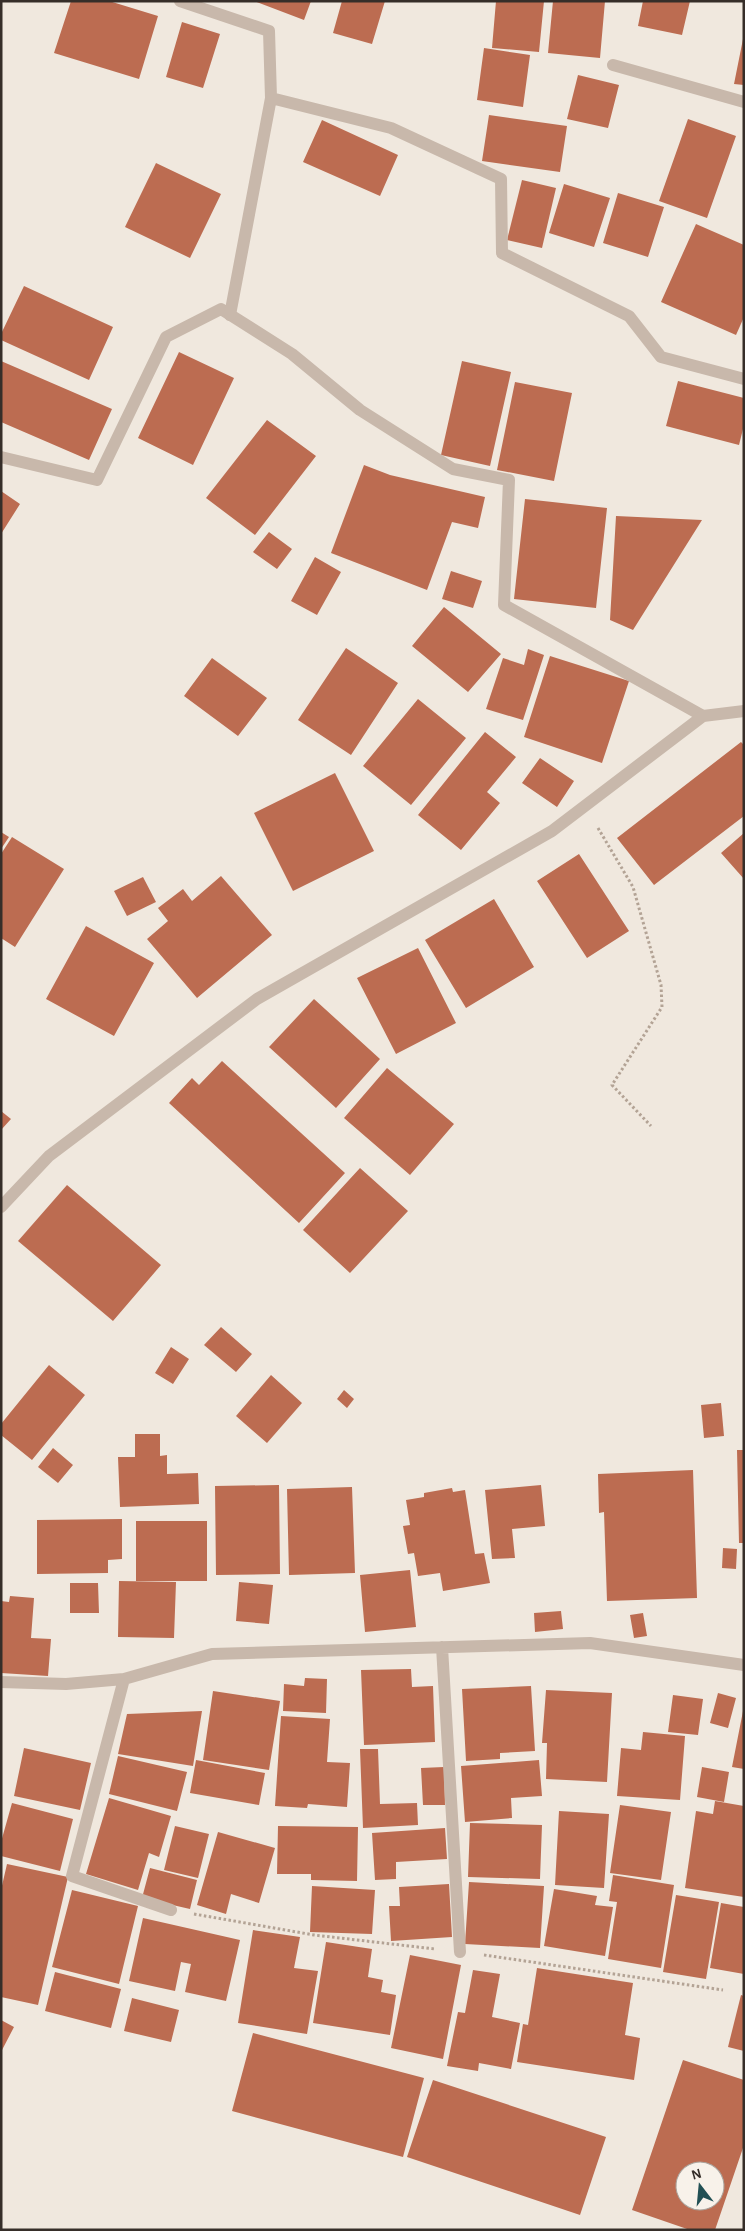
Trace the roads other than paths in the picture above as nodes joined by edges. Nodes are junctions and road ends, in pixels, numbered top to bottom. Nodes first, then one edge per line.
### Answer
1 (180, 1) edge
2 (613, 65) dead end
3 (272, 98) junction
4 (744, 102) edge
5 (230, 315) junction
6 (744, 380) edge
7 (1, 457) edge
8 (744, 711) edge
9 (703, 716) junction
10 (1, 1207) edge
11 (442, 1647) junction
12 (744, 1665) edge
13 (124, 1679) junction
14 (1, 1682) edge
15 (171, 1910) dead end
16 (460, 1952) dead end

1 - 3 street
2 - 4 street
3 - 5 street
3 - 6 street
5 - 7 street
5 - 9 street
8 - 9 street
9 - 10 street
11 - 12 street
11 - 13 street
11 - 16 street
13 - 14 street
13 - 15 street

